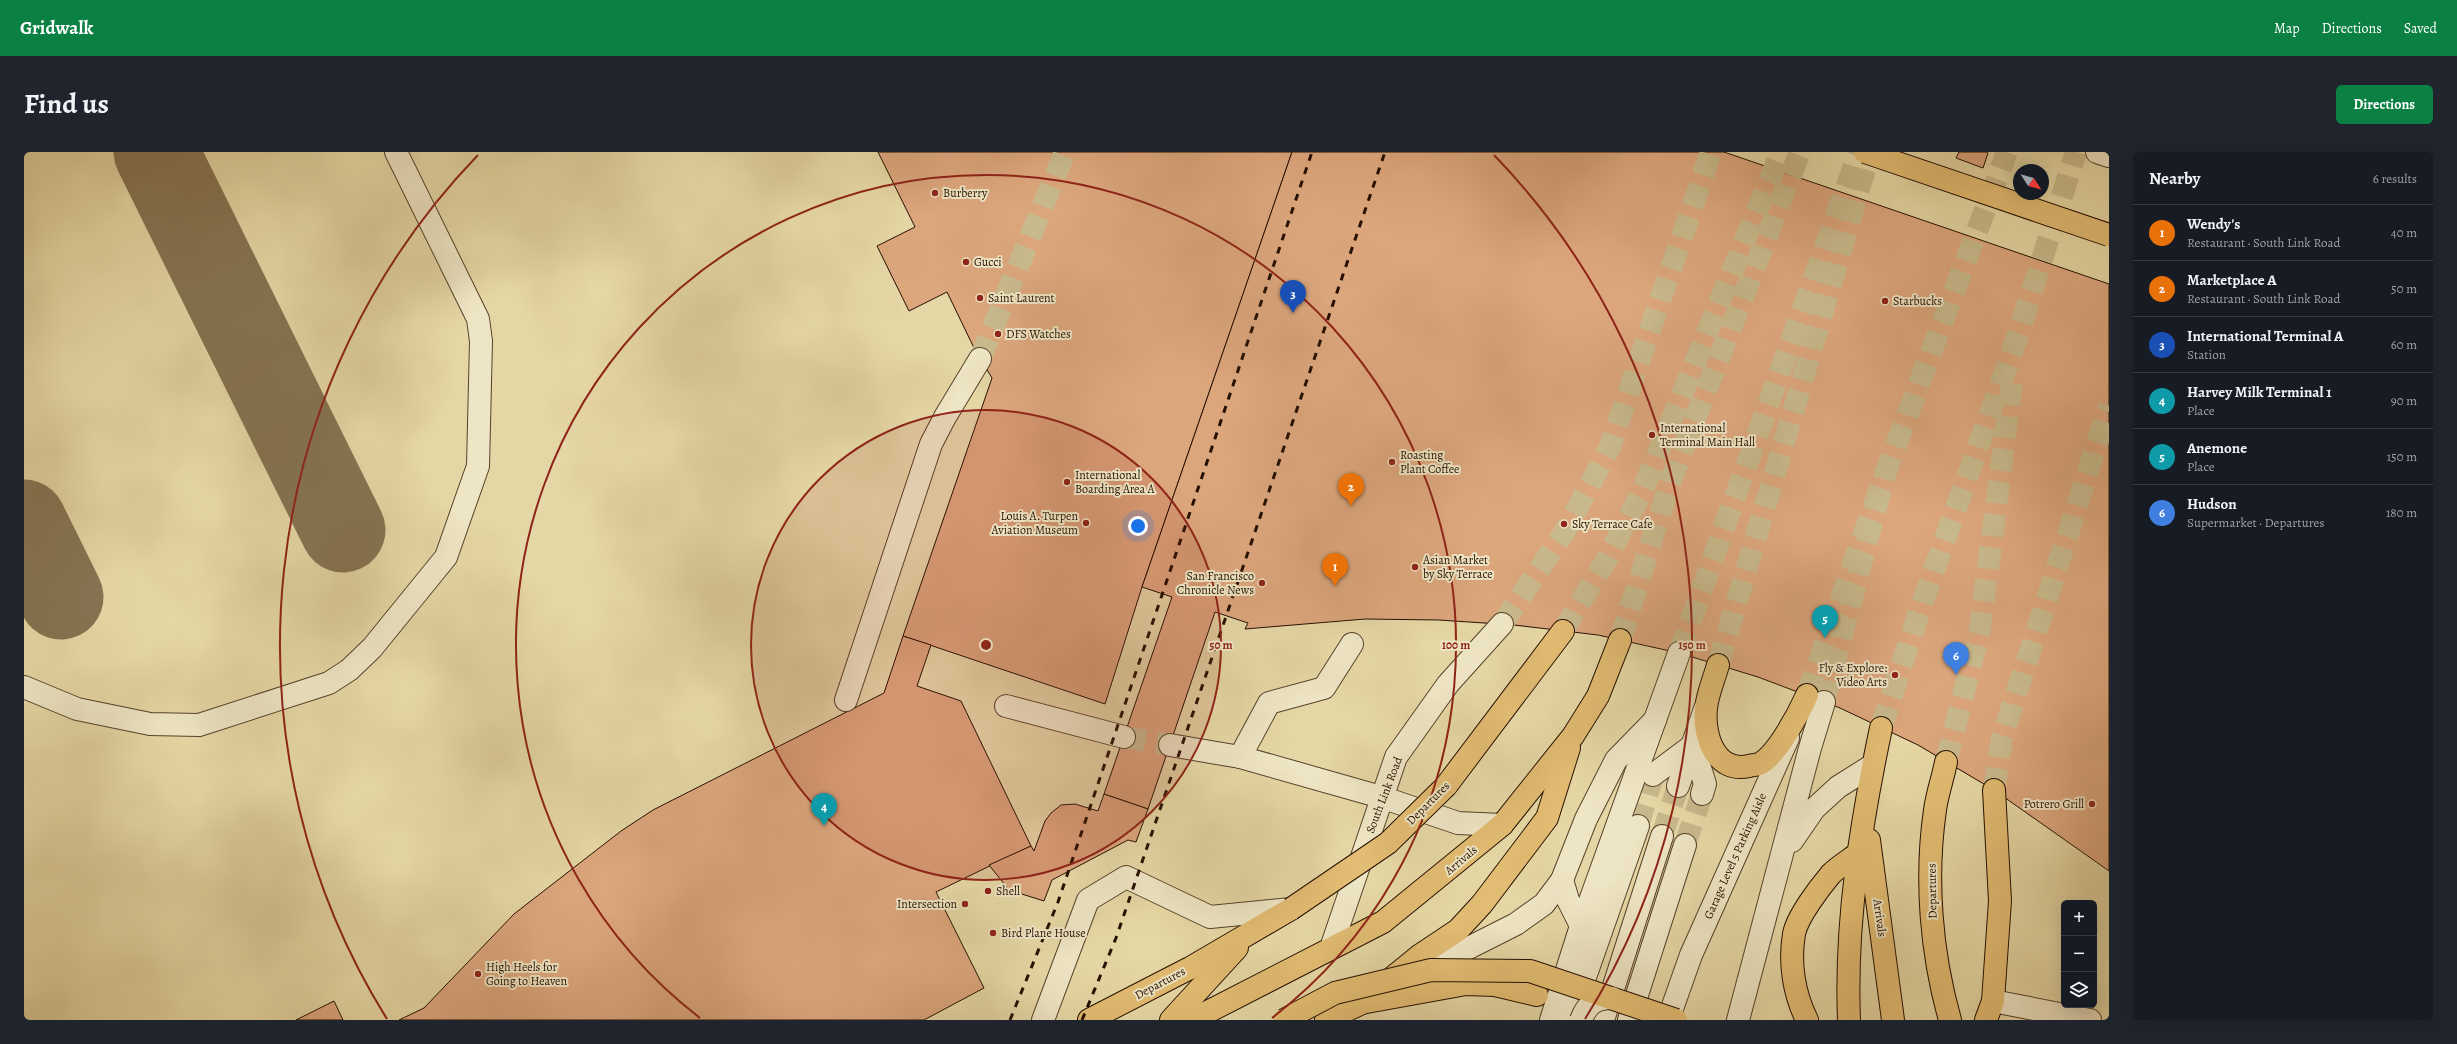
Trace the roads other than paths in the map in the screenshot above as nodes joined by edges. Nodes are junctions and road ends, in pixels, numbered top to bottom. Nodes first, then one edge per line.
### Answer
1 (396, 152) edge
2 (1865, 152) edge
3 (2097, 152) edge
4 (2109, 156) edge
5 (2109, 235) edge
6 (980, 359) tunnel mouth
7 (1502, 624) tunnel mouth
8 (1563, 631) tunnel mouth
9 (1620, 640) tunnel mouth
10 (1352, 644) dead end
11 (1679, 653) tunnel mouth
12 (1718, 665) tunnel mouth
13 (24, 687) edge
14 (1815, 699) joint
15 (846, 700) dead end
16 (1006, 706) dead end
17 (1706, 709) junction
18 (1797, 719) junction
19 (1655, 720) junction
20 (1881, 728) tunnel mouth
21 (1573, 736) junction
22 (1124, 737) tunnel mouth
23 (1170, 745) tunnel mouth
24 (1693, 745) junction
25 (1240, 757) junction
26 (1946, 762) tunnel mouth
27 (1873, 765) junction
28 (1653, 775) tunnel mouth
29 (1678, 786) tunnel mouth
30 (1994, 790) tunnel mouth
31 (1702, 794) tunnel mouth
32 (1381, 797) junction
33 (1865, 817) junction
34 (1502, 825) junction
35 (1638, 826) tunnel mouth
36 (1662, 836) tunnel mouth
37 (1685, 846) tunnel mouth
38 (1860, 852) junction
39 (1782, 855) junction
40 (1562, 880) junction
41 (1291, 909) junction
42 (1581, 926) junction
43 (1251, 932) junction
44 (1331, 948) junction
45 (1537, 995) dead end
46 (1612, 998) junction
47 (1227, 1002) junction
48 (1360, 1004) junction
49 (1990, 1010) edge
50 (1043, 1020) edge
51 (1089, 1020) edge
52 (1171, 1020) edge
53 (1192, 1020) edge
54 (1208, 1020) edge
55 (1284, 1020) edge
56 (1326, 1020) edge
57 (1551, 1020) edge
58 (1570, 1020) edge
59 (1581, 1020) edge
60 (1603, 1020) edge
61 (1629, 1020) edge
62 (1668, 1020) edge
63 (1676, 1020) edge
64 (1738, 1020) edge
65 (1807, 1020) edge
66 (1849, 1020) edge
67 (1893, 1020) edge
68 (1950, 1020) edge
69 (2090, 1020) edge

1 - 13 street
2 - 5 main road, bridge
3 - 4 street
6 - 15 street
7 - 32 street, South Link Road
8 - 41 main road, Departures, bridge
9 - 21 main road, Arrivals
10 - 25 street
11 - 19 street
12 - 17 main road
14 - 18 main road, Garage Level 5 Parking Aisle
14 - 39 street
16 - 22 street
17 - 18 main road
17 - 24 street
18 - 62 street, Garage Level 5 Parking Aisle
19 - 40 street
19 - 42 street
20 - 27 main road, Arrivals
21 - 34 main road, Arrivals
21 - 48 main road
23 - 25 street
24 - 28 street
24 - 29 street
24 - 31 street
25 - 32 street
26 - 68 main road, Departures
27 - 33 main road, Arrivals
27 - 39 street
30 - 49 main road
32 - 34 street
32 - 44 street, South Link Road
33 - 38 main road, Arrivals
33 - 67 main road, Arrivals
34 - 44 main road, Arrivals
35 - 58 street
36 - 60 street
37 - 61 street
38 - 65 main road
38 - 66 main road, Arrivals
39 - 64 street
40 - 42 street
40 - 48 street
41 - 43 main road, Departures
41 - 50 street
42 - 57 street
43 - 51 main road, Departures
43 - 52 main road, Departures
44 - 47 main road, Arrivals
45 - 48 main road
46 - 55 main road, bridge
46 - 59 street, bridge
46 - 63 main road, bridge
47 - 53 main road, Arrivals
47 - 54 main road, Arrivals
48 - 56 main road
49 - 69 street

